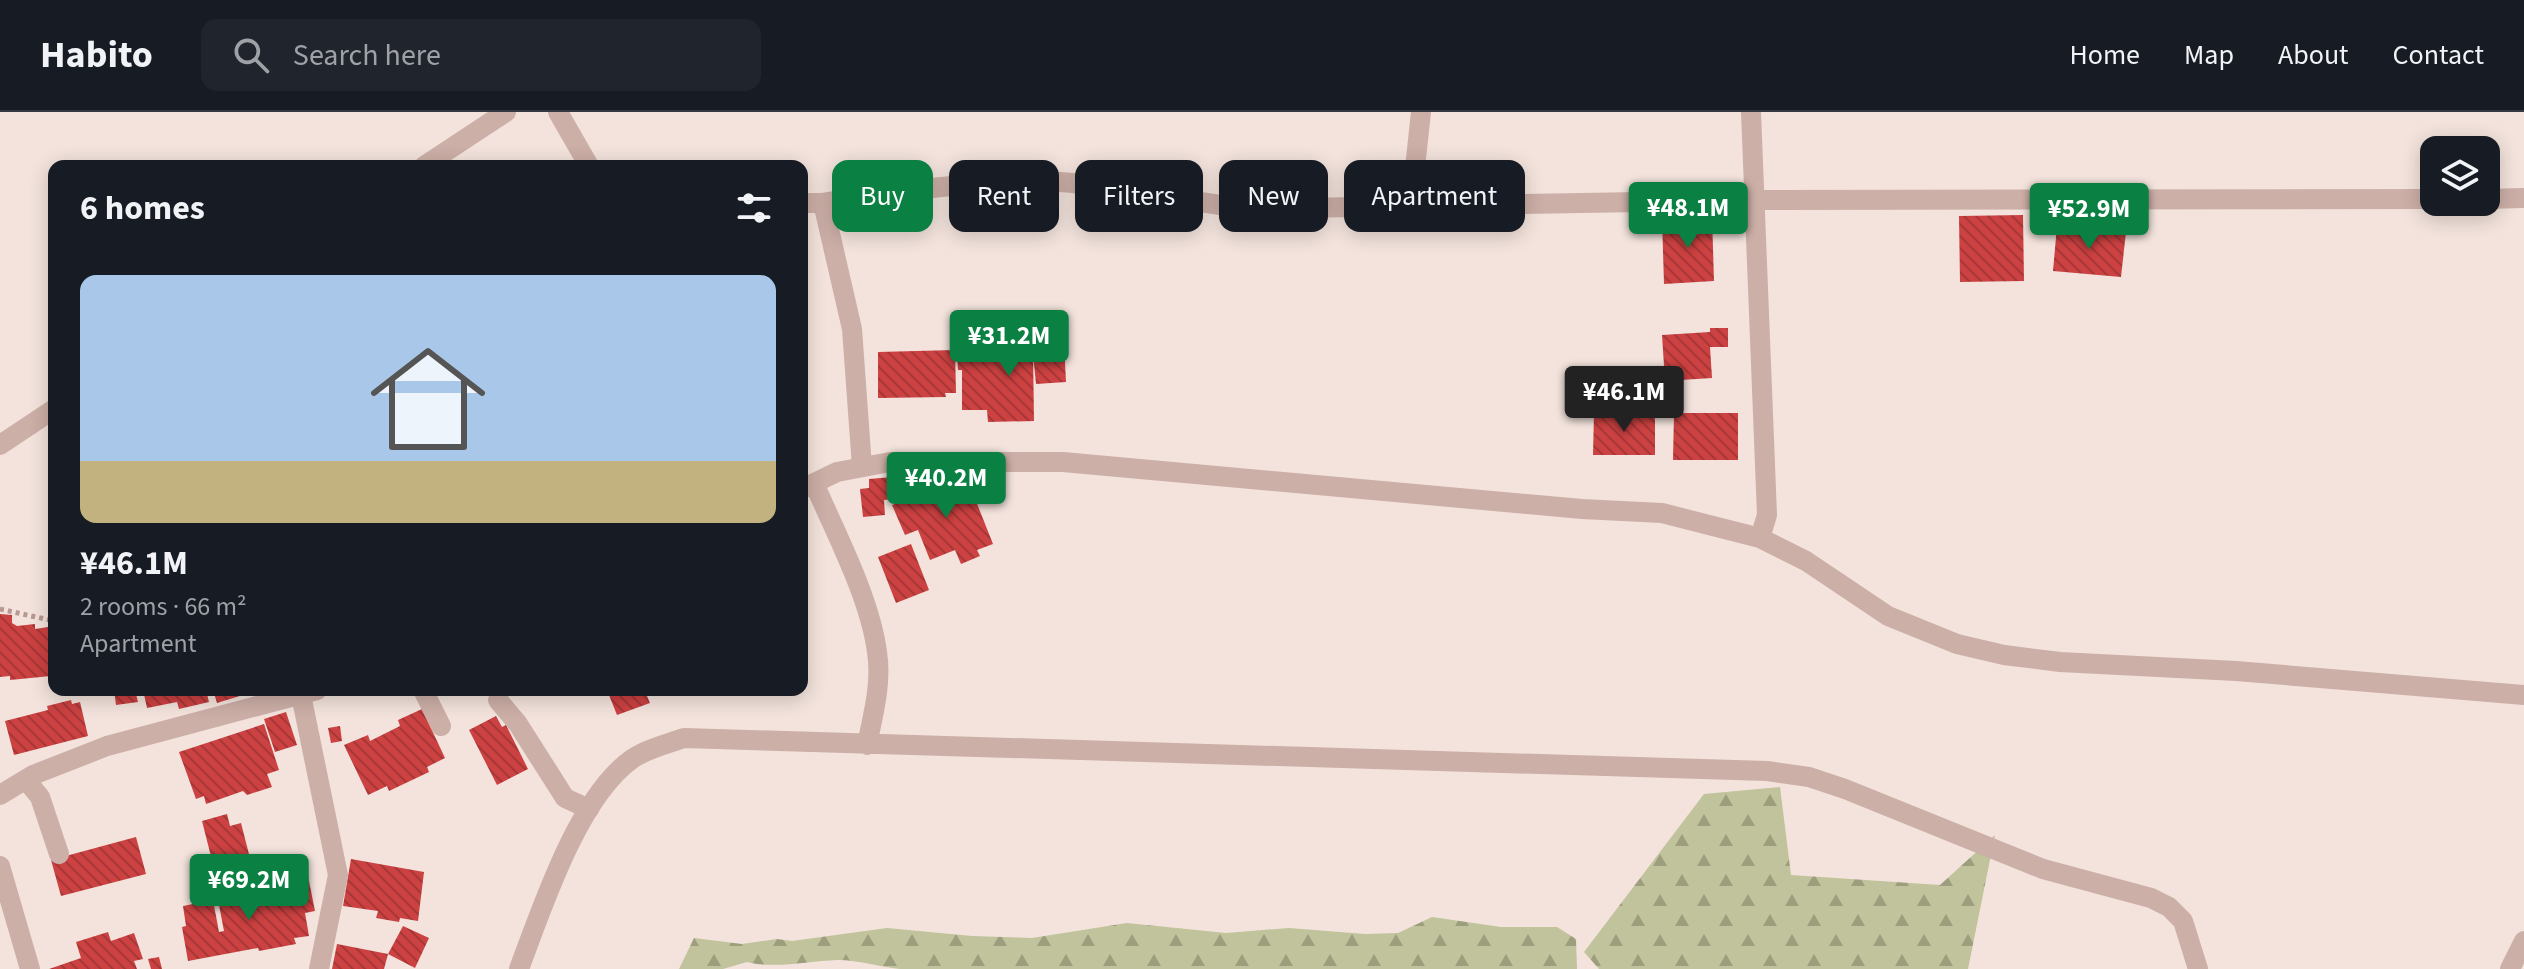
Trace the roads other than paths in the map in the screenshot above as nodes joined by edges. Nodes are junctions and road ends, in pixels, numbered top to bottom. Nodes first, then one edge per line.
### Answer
1 (506, 112) edge
2 (558, 112) edge
3 (1421, 112) edge
4 (1751, 112) edge
5 (433, 160) edge
6 (585, 160) edge
7 (1416, 160) edge
8 (2524, 198) edge
9 (2420, 199) edge
10 (2500, 199) edge
11 (1755, 200) junction
12 (808, 203) edge
13 (823, 203) junction
14 (1525, 203) edge
15 (1344, 207) edge
16 (48, 413) edge
17 (0, 445) edge
18 (862, 467) junction
19 (808, 486) edge
20 (1760, 538) junction
21 (2524, 695) edge
22 (288, 696) edge
23 (307, 696) edge
24 (426, 696) edge
25 (498, 700) dead end
26 (441, 726) dead end
27 (867, 745) junction
28 (26, 780) junction
29 (0, 795) edge
30 (589, 809) junction
31 (59, 854) dead end
32 (0, 866) edge
33 (2524, 941) edge
34 (30, 969) edge
35 (319, 969) edge
36 (519, 969) edge
37 (2198, 969) edge
38 (2510, 969) edge

1 - 5 street
2 - 6 street
3 - 7 street
4 - 11 street
8 - 10 street
9 - 11 street
11 - 14 street
11 - 20 street
12 - 13 street
13 - 15 street
13 - 18 street
16 - 17 street
18 - 19 street
18 - 20 street
19 - 27 street
20 - 21 street
22 - 28 street
23 - 35 street
24 - 26 street
25 - 30 street
27 - 30 street
27 - 37 street
28 - 29 street
28 - 31 street
30 - 36 street
32 - 34 street
33 - 38 street

